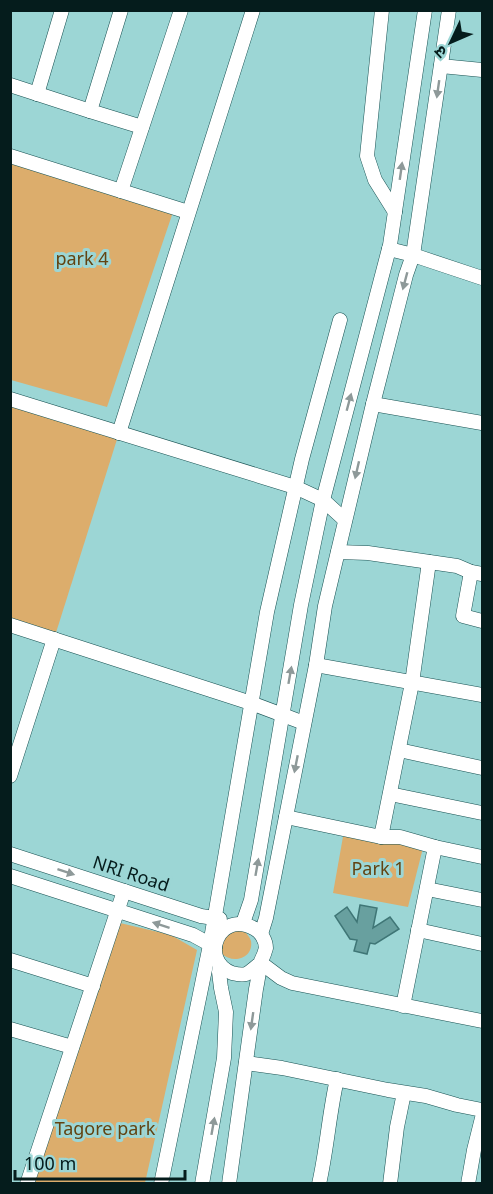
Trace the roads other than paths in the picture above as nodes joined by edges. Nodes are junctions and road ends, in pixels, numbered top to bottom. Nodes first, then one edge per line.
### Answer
1 (62, 10) edge
2 (121, 10) edge
3 (181, 10) edge
4 (253, 10) edge
5 (382, 10) edge
6 (425, 10) edge
7 (449, 10) edge
8 (441, 66) junction
9 (483, 70) edge
10 (10, 85) edge
11 (38, 94) junction
12 (90, 111) junction
13 (142, 127) junction
14 (10, 156) edge
15 (121, 191) junction
16 (189, 212) junction
17 (395, 212) junction
18 (389, 249) junction
19 (413, 255) junction
20 (483, 278) edge
21 (340, 320) dead end
22 (10, 399) edge
23 (373, 404) junction
24 (483, 423) edge
25 (119, 433) junction
26 (295, 488) junction
27 (323, 500) junction
28 (345, 520) junction
29 (338, 552) junction
30 (429, 562) junction
31 (477, 573) edge
32 (483, 621) edge
33 (10, 625) edge
34 (54, 639) junction
35 (316, 665) junction
36 (412, 683) junction
37 (483, 695) edge
38 (251, 703) junction
39 (283, 716) junction
40 (304, 723) junction
41 (399, 750) junction
42 (483, 768) edge
43 (10, 776) edge
44 (390, 794) junction
45 (483, 813) edge
46 (286, 817) junction
47 (381, 837) junction
48 (435, 847) junction
49 (10, 854) edge
50 (483, 857) edge
51 (10, 876) edge
52 (427, 889) junction
53 (124, 891) junction
54 (483, 900) edge
55 (117, 911) junction
56 (213, 918) junction
57 (243, 923) junction
58 (418, 930) junction
59 (261, 934) junction
60 (483, 944) edge
61 (212, 946) junction
62 (10, 960) edge
63 (261, 963) junction
64 (220, 964) junction
65 (292, 983) junction
66 (93, 986) junction
67 (256, 988) junction
68 (403, 1006) junction
69 (483, 1022) edge
70 (10, 1029) edge
71 (72, 1047) junction
72 (246, 1063) junction
73 (337, 1079) junction
74 (404, 1093) junction
75 (483, 1110) edge
76 (483, 1118) edge
77 (478, 1151) edge
78 (27, 1184) edge
79 (161, 1184) edge
80 (202, 1184) edge
81 (229, 1184) edge
82 (319, 1184) edge
83 (390, 1184) edge
84 (468, 1184) edge

1 - 11 street
2 - 12 street
3 - 13 street
4 - 16 street
5 - 17 street
17 -> 6 street
7 - 8 street
8 - 9 street
8 -> 19 street
10 - 11 street
11 - 12 street
12 - 13 street
13 - 15 street
14 - 15 street
15 - 16 street
16 - 25 street
17 - 18 street
18 - 19 street
27 -> 18 street
19 - 20 street
19 -> 23 street
21 - 26 street
22 - 25 street
23 - 24 street
23 -> 28 street
25 - 26 street
26 - 27 street
26 - 38 street
27 - 28 street
39 -> 27 street
28 - 29 street
29 - 30 street
29 - 35 street
30 - 31 street
30 - 36 street
31 - 32 street
33 - 34 street
34 - 38 street
34 - 43 street
35 - 36 street
35 - 40 street
36 - 37 street
36 - 41 street
38 - 39 street
38 - 56 street
39 - 40 street
57 -> 39 street
40 -> 46 street
41 - 42 street
41 - 44 street
44 - 45 street
44 - 47 street
46 - 47 street
46 - 59 street
47 - 48 street
48 - 50 street
48 - 52 street
49 -> 53 street, NRI Road
51 - 55 street
52 - 54 street
52 - 58 street
53 - 55 street
53 - 56 street, NRI Road
61 -> 55 street
55 - 66 street
56 - 57 street, NRI Road
56 - 61 street
57 - 59 street
57 - 61 street
58 - 60 street
58 - 68 street
59 - 63 street
61 - 64 street
61 - 79 street
62 - 66 street
63 - 64 street
63 - 65 street
63 - 67 street
80 -> 64 street
65 - 67 street
65 - 68 street
66 - 71 street
67 -> 72 street
68 - 69 street
70 - 71 street
71 - 78 street
72 - 73 street
72 - 81 street
73 - 74 street
73 - 82 street
74 - 75 street
74 - 83 street
76 - 77 street
77 - 84 street

